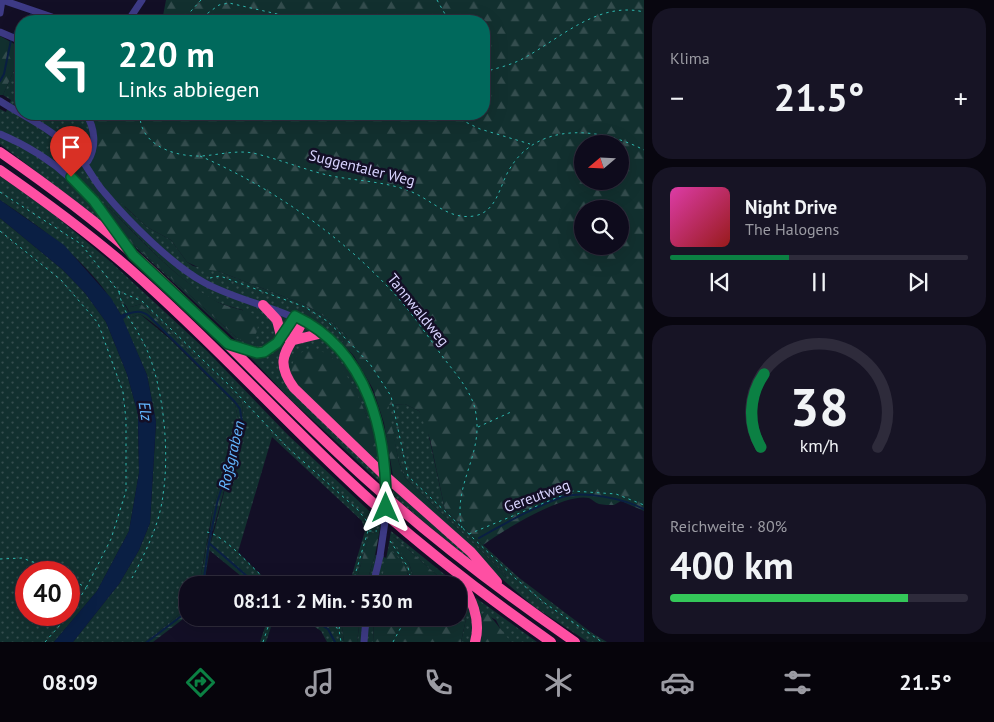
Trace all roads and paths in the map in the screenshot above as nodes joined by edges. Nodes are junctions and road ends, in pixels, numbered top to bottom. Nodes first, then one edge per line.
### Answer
1 (2, 0) edge
2 (142, 0) edge
3 (201, 0) edge
4 (437, 0) edge
5 (644, 12) edge
6 (0, 13) edge
7 (46, 15) edge
8 (132, 15) edge
9 (187, 15) edge
10 (205, 15) edge
11 (282, 15) edge
12 (446, 15) edge
13 (0, 32) edge
14 (15, 39) edge
15 (490, 70) edge
16 (0, 101) edge
17 (15, 111) edge
18 (30, 120) edge
19 (89, 120) edge
20 (141, 120) edge
21 (461, 120) edge
22 (0, 134) edge
23 (531, 144) junction
24 (644, 150) edge
25 (0, 152) edge
26 (200, 156) junction
27 (88, 161) dead end
28 (0, 170) edge
29 (0, 192) edge
30 (0, 231) edge
31 (133, 255) junction
32 (210, 278) dead end
33 (118, 292) junction
34 (263, 305) junction
35 (299, 318) junction
36 (323, 333) junction
37 (286, 338) junction
38 (228, 344) junction
39 (511, 412) dead end
40 (478, 427) junction
41 (644, 505) edge
42 (462, 529) junction
43 (368, 531) junction
44 (377, 531) dead end
45 (210, 532) dead end
46 (468, 535) junction
47 (384, 536) dead end
48 (0, 559) edge
49 (31, 561) edge
50 (458, 574) junction
51 (260, 576) edge
52 (355, 576) edge
53 (375, 576) edge
54 (410, 576) edge
55 (132, 578) dead end
56 (80, 584) edge
57 (86, 588) junction
58 (80, 598) edge
59 (511, 598) junction
60 (59, 626) edge
61 (268, 626) edge
62 (335, 626) edge
63 (340, 626) edge
64 (365, 626) edge
65 (402, 626) edge
66 (339, 630) junction
67 (44, 642) edge
68 (263, 642) edge
69 (341, 642) edge
70 (364, 642) edge
71 (393, 642) edge
72 (475, 642) edge
73 (551, 642) edge
74 (575, 642) edge
75 (602, 642) edge

1 - 6 street
1 - 7 street
2 - 8 street
3 - 9 path
4 - 12 path
5 - 15 path
10 - 11 path
13 - 14 street
16 - 17 street
18 - 34 street
19 - 27 street
20 - 26 path, Suggentaler Weg
21 - 23 path
22 - 31 street
23 - 24 path, Suggentaler Weg
23 - 26 path, Suggentaler Weg
25 - 31 highway
26 - 40 path, Tannwaldweg
28 - 50 highway
29 - 33 path
30 - 57 path
31 - 38 highway
32 - 42 path
33 - 43 path
33 - 55 path
34 - 35 street
34 - 37 highway
35 - 36 street
35 - 37 highway
36 - 37 highway
36 - 53 street, bridge
37 - 38 highway
37 - 59 highway
38 - 59 highway
39 - 40 path
40 - 42 path, Tannwaldweg
41 - 46 path, Gereutweg
42 - 46 path
43 - 44 path
43 - 52 path
45 - 51 path
46 - 75 path
47 - 54 path
48 - 49 path
50 - 72 highway
50 - 73 highway
56 - 57 path
57 - 58 path
59 - 74 highway
60 - 67 path
61 - 68 path
62 - 66 path
63 - 66 path
64 - 70 street
65 - 71 path
66 - 69 path

